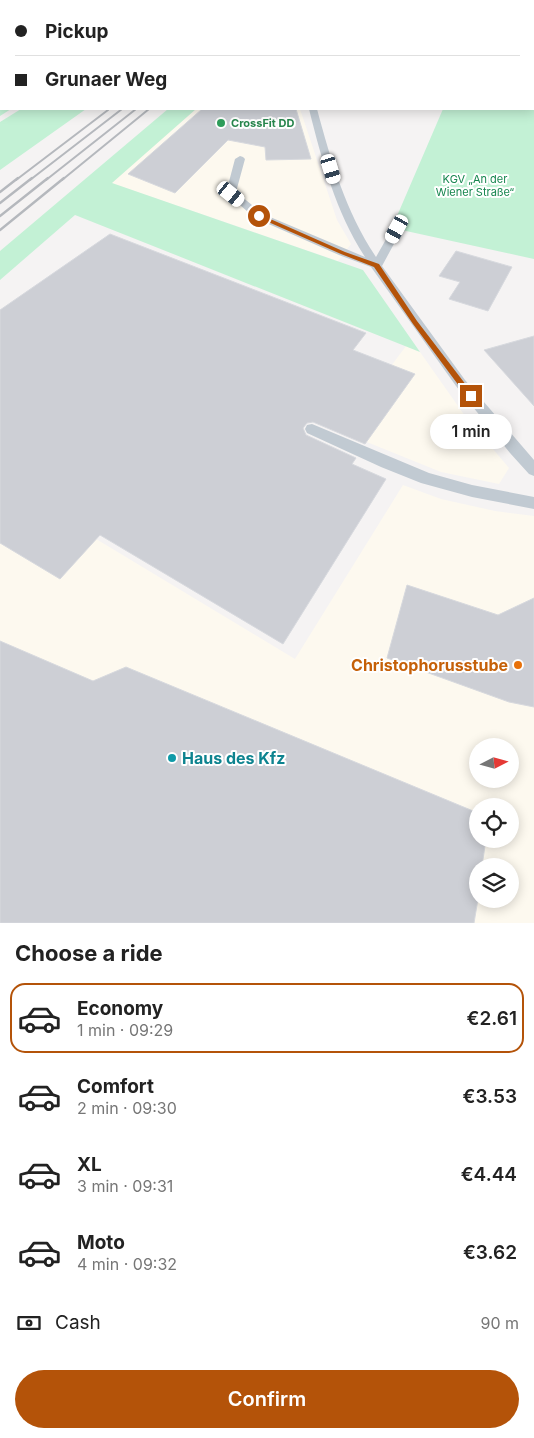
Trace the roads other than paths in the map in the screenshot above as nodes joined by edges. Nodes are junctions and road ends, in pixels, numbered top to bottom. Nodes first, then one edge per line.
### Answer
1 (312, 110) edge
2 (240, 159) dead end
3 (397, 229) dead end
4 (376, 265) junction
5 (312, 429) dead end
6 (534, 470) edge
7 (534, 503) edge

1 - 4 lane
2 - 4 lane
3 - 4 lane
4 - 6 lane
5 - 7 lane

